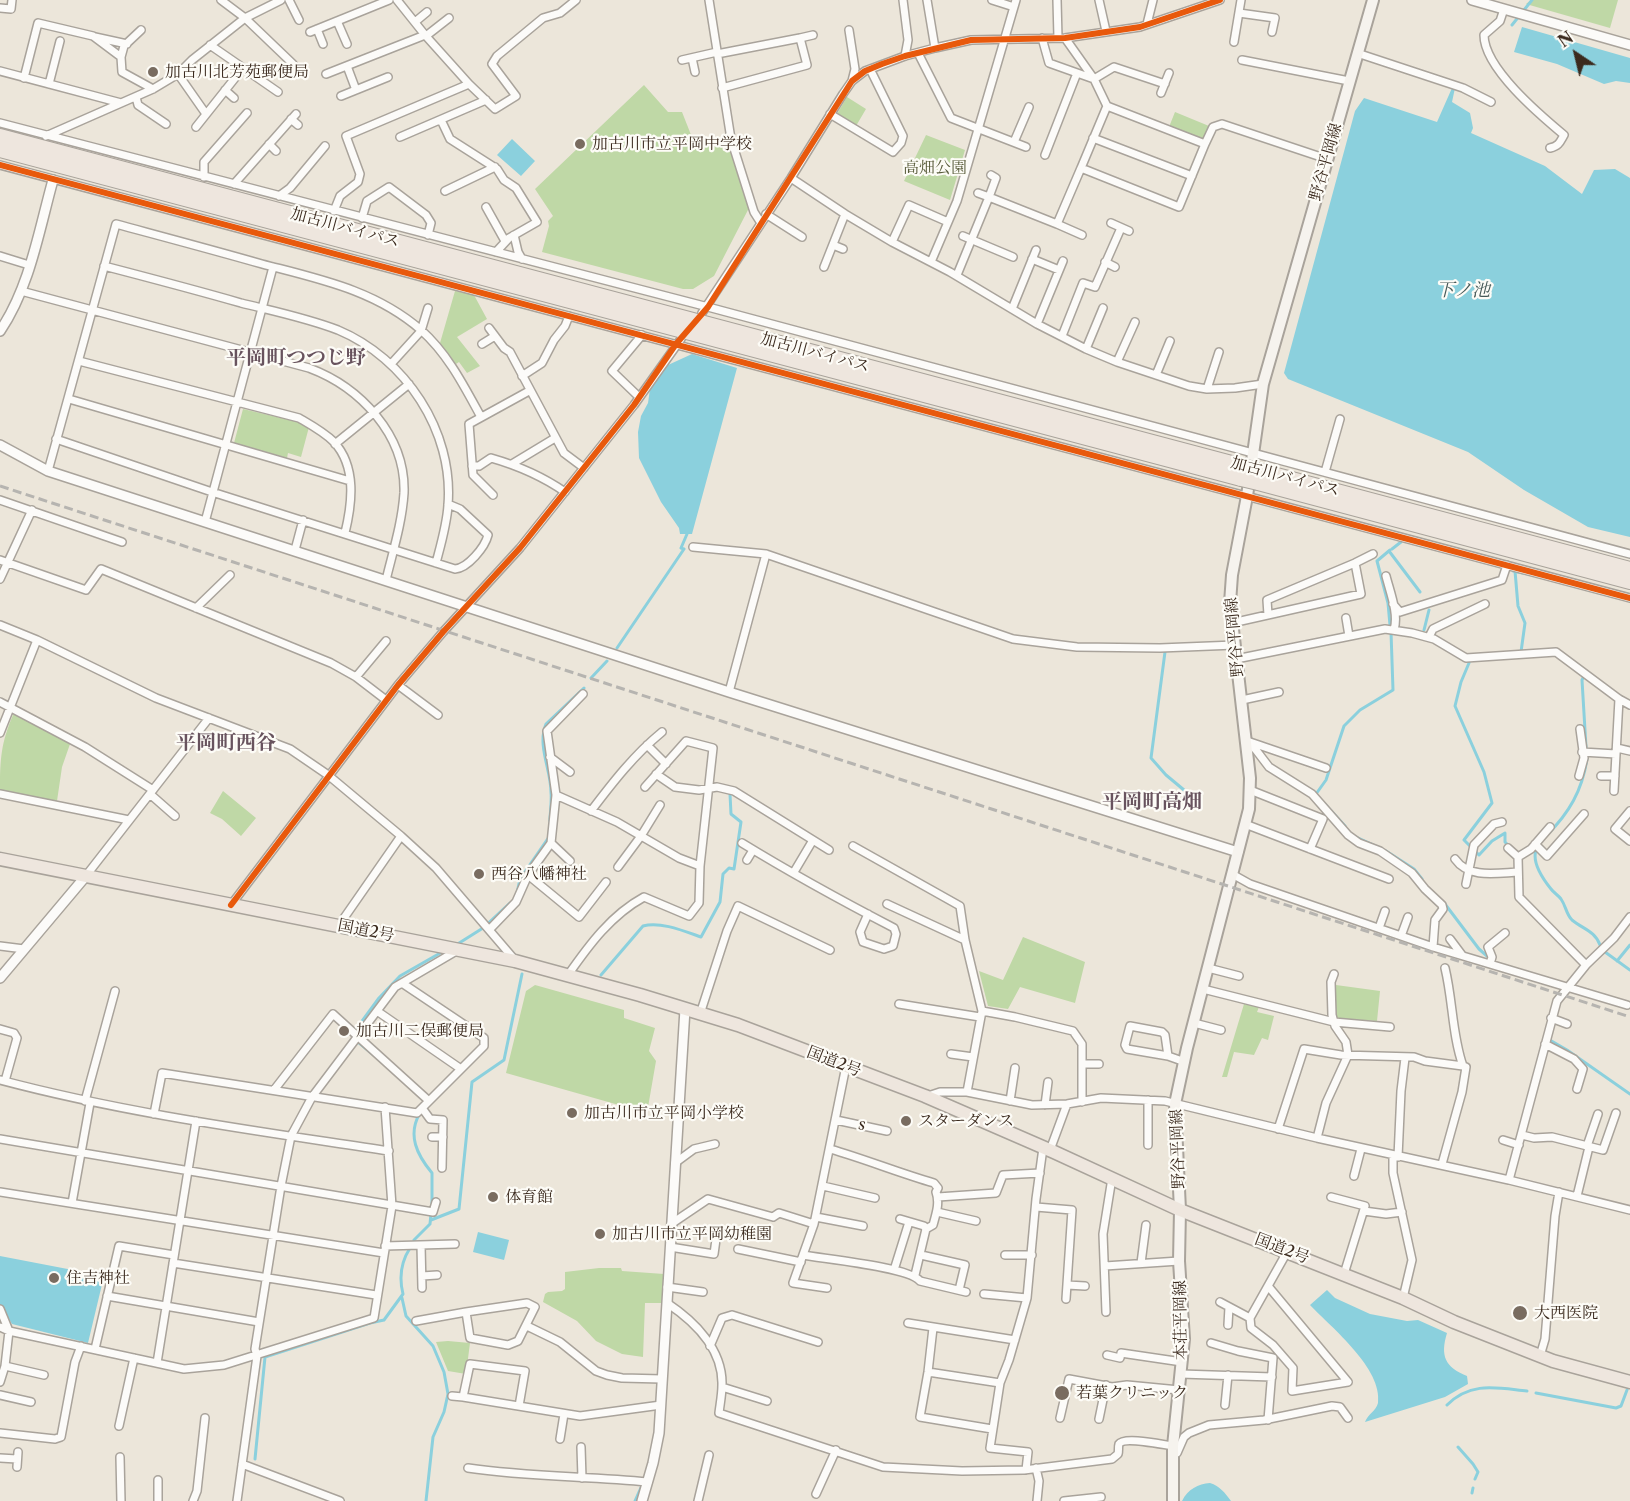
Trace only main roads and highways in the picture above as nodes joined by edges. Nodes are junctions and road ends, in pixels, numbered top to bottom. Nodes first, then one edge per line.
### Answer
1 (1373, 0) edge
2 (0, 136) edge
3 (0, 150) edge
4 (1242, 472) junction
5 (1258, 477) junction
6 (1630, 569) edge
7 (1630, 582) edge
8 (0, 860) edge
9 (1180, 1210) junction
10 (1630, 1382) edge
11 (1173, 1501) edge

1 - 9 main road, 野谷平岡線
2 - 4 highway, 加古川バイパス
3 - 4 highway, 加古川バイパス
4 - 5 highway, 加古川バイパス, bridge
5 - 6 highway, 加古川バイパス
5 - 7 highway, 加古川バイパス
8 - 9 highway, 国道2号
9 - 10 highway, 国道2号
9 - 11 main road, 本荘平岡線

